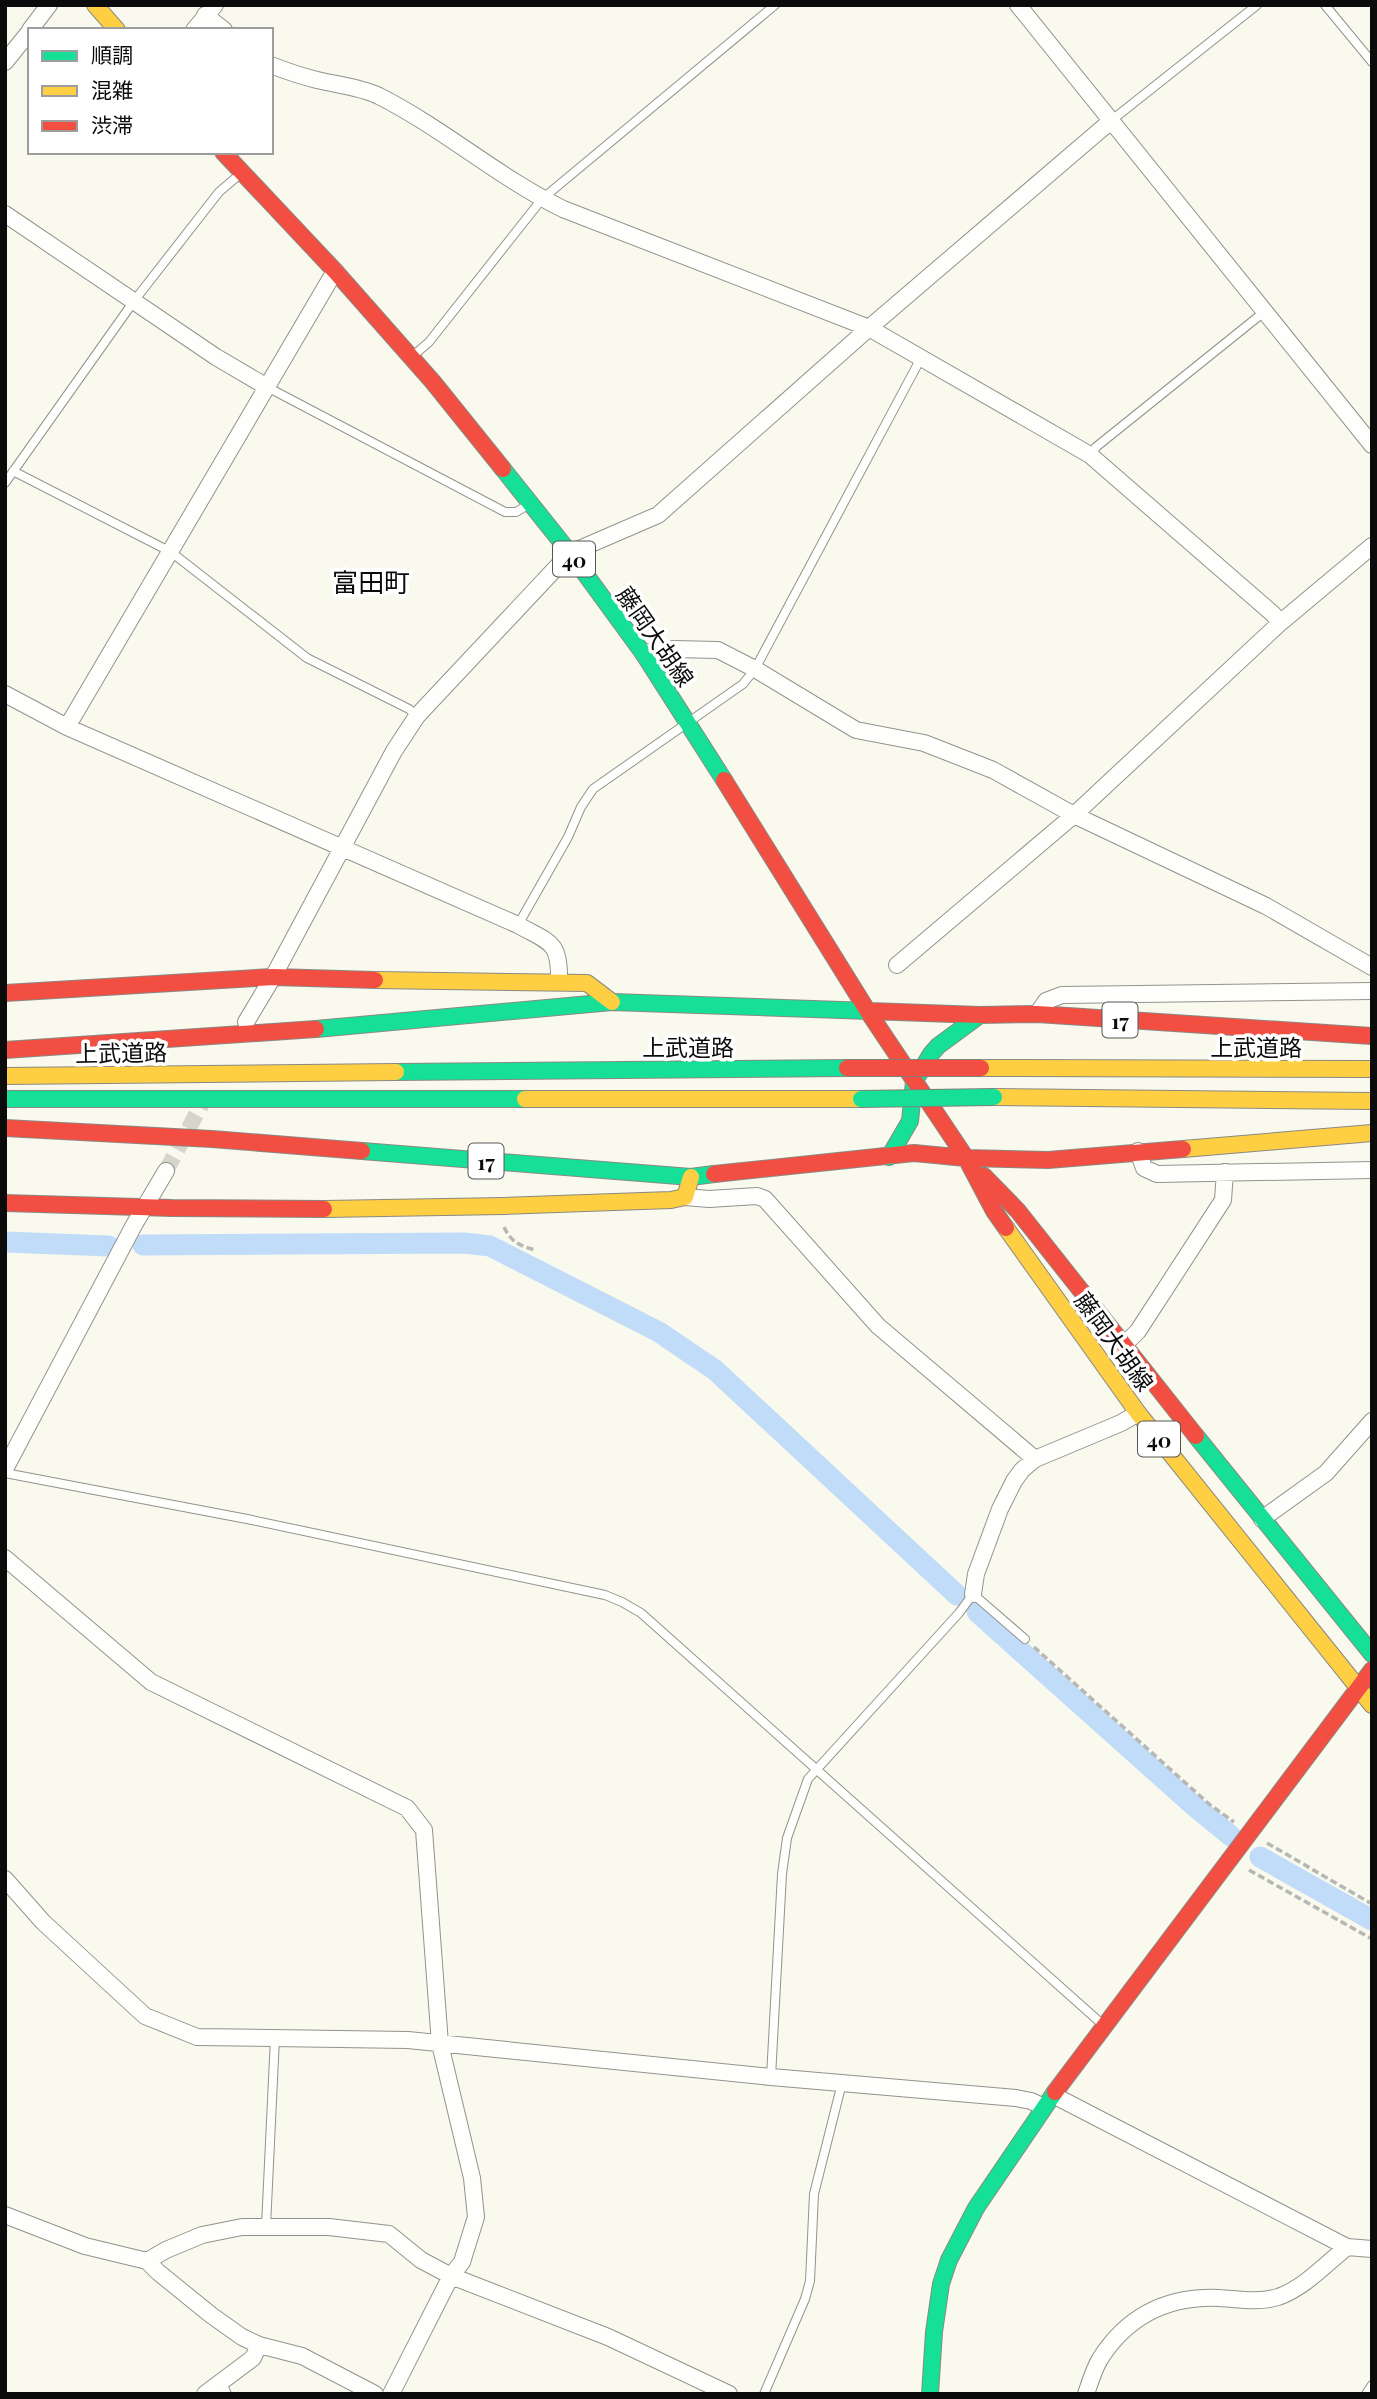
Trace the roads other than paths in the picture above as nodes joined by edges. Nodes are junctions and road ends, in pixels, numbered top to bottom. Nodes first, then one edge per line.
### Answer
1 (49, 5) edge
2 (95, 5) edge
3 (775, 5) edge
4 (1018, 5) edge
5 (1257, 5) edge
6 (1325, 5) edge
7 (210, 10) edge
8 (32, 28) edge
9 (115, 28) edge
10 (196, 28) edge
11 (223, 28) edge
12 (28, 33) edge
13 (5, 62) edge
14 (1372, 62) edge
15 (273, 66) edge
16 (1112, 120) junction
17 (225, 154) edge
18 (242, 173) junction
19 (542, 199) junction
20 (5, 214) edge
21 (335, 271) junction
22 (134, 301) junction
23 (1264, 312) junction
24 (869, 328) junction
25 (411, 357) junction
26 (921, 358) junction
27 (267, 387) junction
28 (1372, 445) edge
29 (1090, 455) junction
30 (13, 471) junction
31 (5, 483) edge
32 (531, 504) junction
33 (1372, 546) edge
34 (171, 552) junction
35 (570, 553) junction
36 (1280, 623) junction
37 (643, 653) junction
38 (755, 670) junction
39 (5, 694) edge
40 (416, 716) junction
41 (688, 723) junction
42 (67, 727) junction
43 (1074, 815) junction
44 (341, 848) junction
45 (518, 925) junction
46 (897, 965) dead end
47 (1372, 967) edge
48 (273, 977) junction
49 (559, 981) junction
50 (1372, 991) edge
51 (5, 993) edge
52 (612, 1002) junction
53 (867, 1010) junction
54 (1037, 1014) junction
55 (980, 1015) junction
56 (246, 1022) dead end
57 (1372, 1036) edge
58 (5, 1050) edge
59 (1372, 1069) edge
60 (5, 1076) edge
61 (914, 1082) junction
62 (5, 1099) edge
63 (1372, 1101) edge
64 (5, 1128) edge
65 (1372, 1133) edge
66 (1138, 1151) junction
67 (888, 1157) junction
68 (966, 1158) junction
69 (1372, 1170) edge
70 (166, 1171) tunnel mouth
71 (1225, 1172) junction
72 (691, 1177) junction
73 (685, 1197) junction
74 (5, 1203) edge
75 (143, 1209) junction
76 (1124, 1346) junction
77 (1138, 1413) junction
78 (1372, 1421) edge
79 (1035, 1459) junction
80 (5, 1471) edge
81 (1262, 1520) junction
82 (5, 1558) edge
83 (973, 1594) junction
84 (1025, 1639) road end
85 (1372, 1654) edge
86 (1372, 1670) edge
87 (1358, 1689) junction
88 (1372, 1705) edge
89 (817, 1769) junction
90 (5, 1879) edge
91 (1104, 2026) junction
92 (275, 2038) junction
93 (440, 2044) junction
94 (771, 2077) junction
95 (842, 2083) junction
96 (1049, 2101) junction
97 (5, 2214) edge
98 (266, 2226) junction
99 (1348, 2246) junction
100 (1372, 2249) edge
101 (147, 2261) junction
102 (451, 2276) junction
103 (259, 2345) junction
104 (1372, 2385) edge
105 (225, 2388) edge
106 (205, 2394) edge
107 (375, 2394) edge
108 (391, 2394) edge
109 (729, 2394) edge
110 (764, 2394) edge
111 (930, 2394) edge
112 (1086, 2394) edge
113 (1366, 2394) edge

1 - 8 street
2 - 9 main road
3 - 19 lane
4 - 16 street
5 - 16 lane
6 - 14 lane
7 - 10 street
7 - 11 street
12 - 13 street
15 - 19 street
16 - 23 street
16 - 24 street
17 - 18 main road, 藤岡大胡線 / 40
18 - 21 main road, 藤岡大胡線 / 40
18 - 22 lane
19 - 24 street
19 - 25 lane
20 - 22 street
21 - 25 main road, 藤岡大胡線 / 40
21 - 27 street
22 - 27 street
22 - 30 lane
23 - 28 street
23 - 29 lane
24 - 26 street
24 - 35 street
25 - 32 main road, 藤岡大胡線 / 40
26 - 29 street
26 - 38 lane
27 - 32 lane
27 - 34 street
29 - 36 street
30 - 31 lane
30 - 34 lane
32 - 35 main road, 藤岡大胡線 / 40
33 - 36 street
34 - 40 lane
34 - 42 street
35 - 37 main road, 藤岡大胡線 / 40
35 - 40 street
36 - 43 street
37 - 38 street
37 - 41 main road, 藤岡大胡線 / 40
38 - 41 lane
38 - 43 street
39 - 42 street
40 - 44 street
41 - 45 lane
41 - 53 main road, 藤岡大胡線 / 40
42 - 44 street
43 - 46 street
43 - 47 street
44 - 45 street
44 - 48 street
45 - 49 street
48 - 49 main road
48 - 51 main road
48 - 56 street
49 - 52 main road
50 - 54 street
52 - 53 main road, 17
52 - 58 main road, 17
53 - 55 main road, 17
53 - 61 main road, 藤岡大胡線 / 40
54 - 55 main road, 17
54 - 57 main road, 17
55 - 61 main road
59 - 60 main road, 上武道路 / 17, bridge
61 - 67 main road
61 - 68 main road, 藤岡大胡線 / 40
62 - 63 main road, 上武道路, bridge
64 - 72 main road, 17
65 - 66 main road, 17
66 - 68 main road, 17
66 - 71 street
67 - 68 main road, 17
67 - 72 main road, 17
68 - 76 main road, 藤岡大胡線 / 40
68 - 77 main road, 藤岡大胡線 / 40
69 - 71 street
70 - 75 street
71 - 76 street
72 - 73 main road
73 - 75 main road
73 - 79 street
74 - 75 main road
75 - 80 street
76 - 81 main road, 藤岡大胡線 / 40
77 - 79 street
77 - 87 main road, 藤岡大胡線 / 40
78 - 81 street
79 - 83 street
80 - 89 lane
81 - 85 main road, 藤岡大胡線 / 40
82 - 93 street
83 - 84 lane
83 - 89 lane
86 - 87 main road
87 - 88 main road, 藤岡大胡線 / 40
87 - 91 main road
89 - 91 lane
89 - 94 lane
90 - 92 street
91 - 96 main road
92 - 93 street
92 - 98 lane
93 - 94 street
93 - 102 street
94 - 95 street
95 - 96 street
95 - 110 lane
96 - 99 street
96 - 111 main road
97 - 101 street
98 - 101 street
98 - 102 street
99 - 100 street
99 - 112 street
101 - 103 street
102 - 108 street
102 - 109 street
103 - 105 street
103 - 107 street
104 - 113 lane
105 - 106 street

